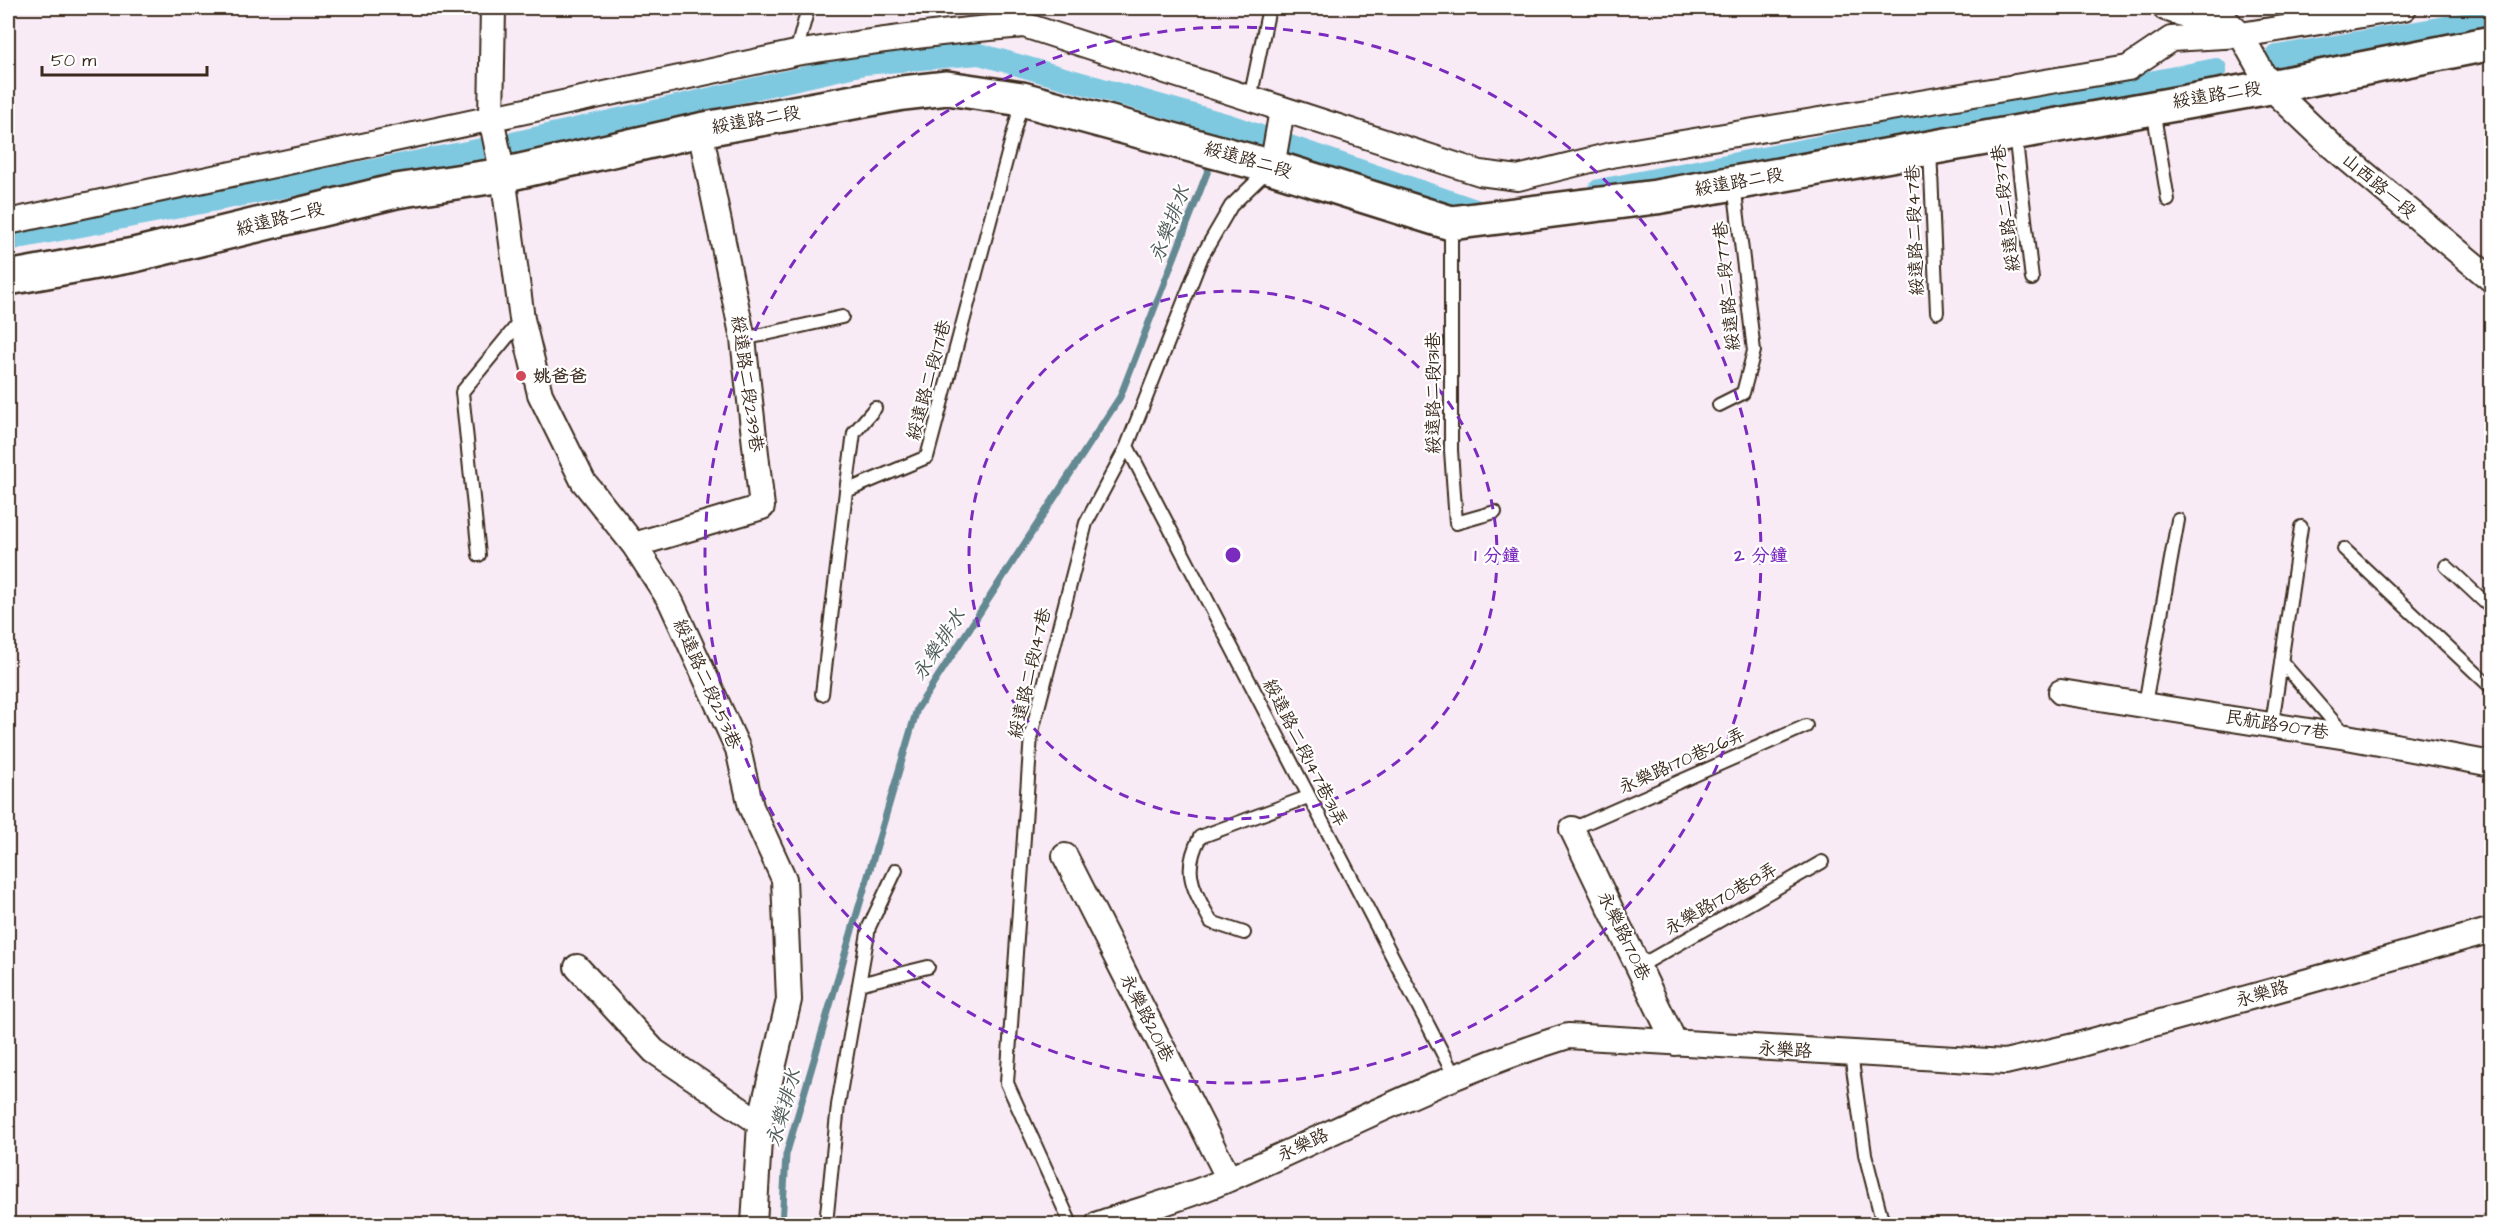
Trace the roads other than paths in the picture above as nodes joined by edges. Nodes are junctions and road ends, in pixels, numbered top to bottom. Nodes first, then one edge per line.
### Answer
1 (493, 8) edge
2 (808, 8) edge
3 (1269, 8) edge
4 (2166, 8) edge
5 (2213, 8) edge
6 (2403, 8) edge
7 (1026, 16) edge
8 (2241, 34) junction
9 (2492, 43) edge
10 (796, 53) junction
11 (2270, 87) junction
12 (1022, 99) junction
13 (1250, 99) junction
14 (2153, 106) junction
15 (1282, 110) junction
16 (493, 124) junction
17 (700, 130) junction
18 (2015, 132) junction
19 (1930, 148) junction
20 (1262, 164) junction
21 (503, 175) junction
22 (1734, 183) junction
23 (2168, 200) dead end
24 (8, 222) edge
25 (1451, 223) junction
26 (8, 278) edge
27 (2032, 279) dead end
28 (2492, 280) edge
29 (1937, 312) dead end
30 (842, 317) dead end
31 (522, 318) junction
32 (743, 339) junction
33 (1719, 405) dead end
34 (875, 408) dead end
35 (1127, 446) junction
36 (846, 491) junction
37 (1494, 512) dead end
38 (2178, 520) dead end
39 (2301, 527) dead end
40 (634, 544) junction
41 (2344, 549) dead end
42 (479, 555) dead end
43 (2446, 566) dead end
44 (2492, 609) edge
45 (2281, 661) junction
46 (2492, 688) edge
47 (2061, 692) dead end
48 (822, 694) dead end
49 (2145, 704) junction
50 (2272, 724) junction
51 (1806, 726) dead end
52 (2347, 737) junction
53 (2492, 764) edge
54 (1308, 797) junction
55 (1572, 829) joint
56 (1065, 856) dead end
57 (1822, 862) dead end
58 (896, 870) dead end
59 (2492, 930) edge
60 (1244, 933) dead end
61 (577, 967) dead end
62 (928, 967) dead end
63 (1638, 967) junction
64 (859, 984) junction
65 (1675, 1043) junction
66 (1851, 1054) junction
67 (1454, 1075) junction
68 (760, 1123) junction
69 (1229, 1179) junction
70 (754, 1224) edge
71 (826, 1224) edge
72 (1071, 1224) edge
73 (1098, 1224) edge
74 (1883, 1224) edge

1 - 16 street, 綏遠路二段253巷
2 - 10 lane
3 - 13 lane
4 - 8 street
5 - 8 street, 山西路一段
6 - 8 street
7 - 10 street
7 - 13 street
8 - 11 street, 山西路一段
8 - 15 street
9 - 11 street, 綏遠路二段
10 - 16 street
11 - 14 street, 綏遠路二段
11 - 28 street, 山西路一段
12 - 17 street, 綏遠路二段
12 - 20 street, 綏遠路二段
12 - 36 lane, 綏遠路二段171巷
13 - 15 street
14 - 18 street, 綏遠路二段
14 - 23 lane
15 - 20 street
16 - 21 street, 綏遠路二段253巷
16 - 24 street
17 - 21 street, 綏遠路二段
17 - 32 street, 綏遠路二段239巷
18 - 19 street, 綏遠路二段
18 - 27 lane, 綏遠路二段37巷
19 - 22 street, 綏遠路二段
19 - 29 lane, 綏遠路二段47巷
20 - 25 street, 綏遠路二段
20 - 35 lane, 綏遠路二段147巷
21 - 26 street, 綏遠路二段
21 - 31 street, 綏遠路二段253巷
22 - 25 street, 綏遠路二段
22 - 33 lane, 綏遠路二段77巷
25 - 37 lane, 綏遠路二段131巷
30 - 32 lane
31 - 40 street, 綏遠路二段253巷
31 - 42 lane
32 - 40 street, 綏遠路二段239巷
34 - 36 lane
35 - 54 lane, 綏遠路二段147巷31弄
35 - 72 lane, 綏遠路二段147巷
36 - 48 lane
38 - 49 lane
39 - 45 lane
40 - 68 street, 綏遠路二段253巷
41 - 46 lane
43 - 44 lane
45 - 50 lane
45 - 52 lane
47 - 49 street, 民航路907巷
49 - 50 street, 民航路907巷
50 - 52 street, 民航路907巷
51 - 55 lane, 永樂路170巷26弄
52 - 53 street, 民航路907巷
54 - 60 lane
54 - 67 lane, 綏遠路二段147巷31弄
55 - 63 street, 永樂路170巷
56 - 69 street, 永樂路201巷
57 - 63 lane, 永樂路170巷8弄
58 - 64 lane
59 - 66 street, 永樂路
61 - 68 street
62 - 64 lane
63 - 65 street, 永樂路170巷
64 - 71 lane
65 - 66 street, 永樂路
65 - 67 street, 永樂路
66 - 74 lane
67 - 69 street, 永樂路
68 - 70 street, 綏遠路二段253巷
69 - 73 street, 永樂路

